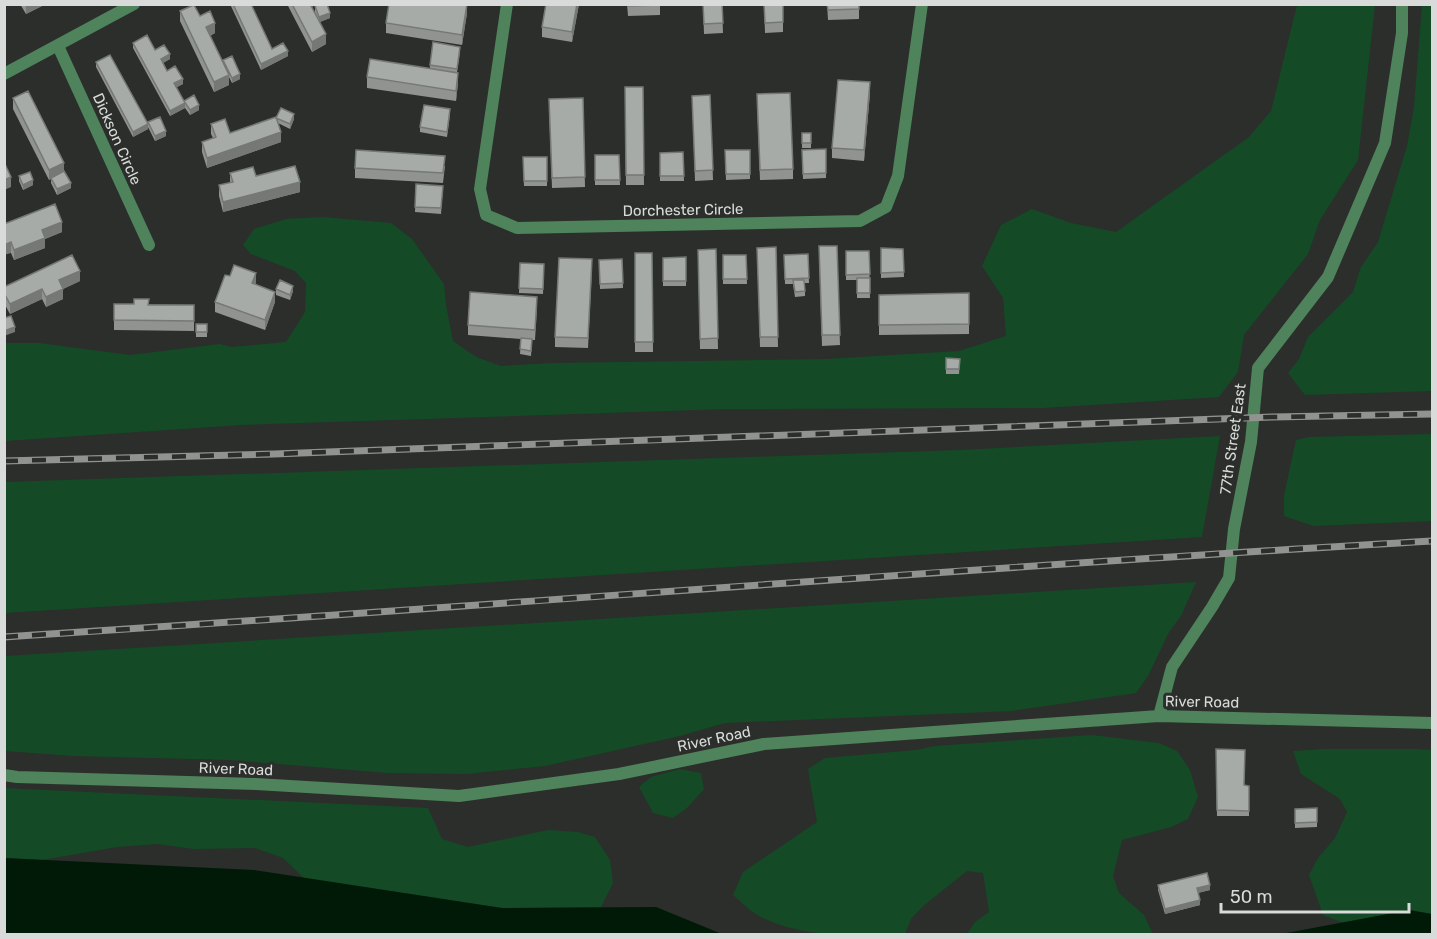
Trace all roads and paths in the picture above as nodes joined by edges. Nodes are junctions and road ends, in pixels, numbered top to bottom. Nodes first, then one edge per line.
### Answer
1 (134, 4) edge
2 (507, 4) edge
3 (922, 4) edge
4 (1402, 4) edge
5 (58, 46) junction
6 (4, 74) edge
7 (149, 245) dead end
8 (1159, 716) junction
9 (1432, 723) edge
10 (4, 775) edge

1 - 5 street
2 - 3 street, Dorchester Circle
4 - 8 street, 77th Street East
5 - 6 street
5 - 7 street, Dickson Circle
8 - 9 street, River Road
8 - 10 street, River Road

